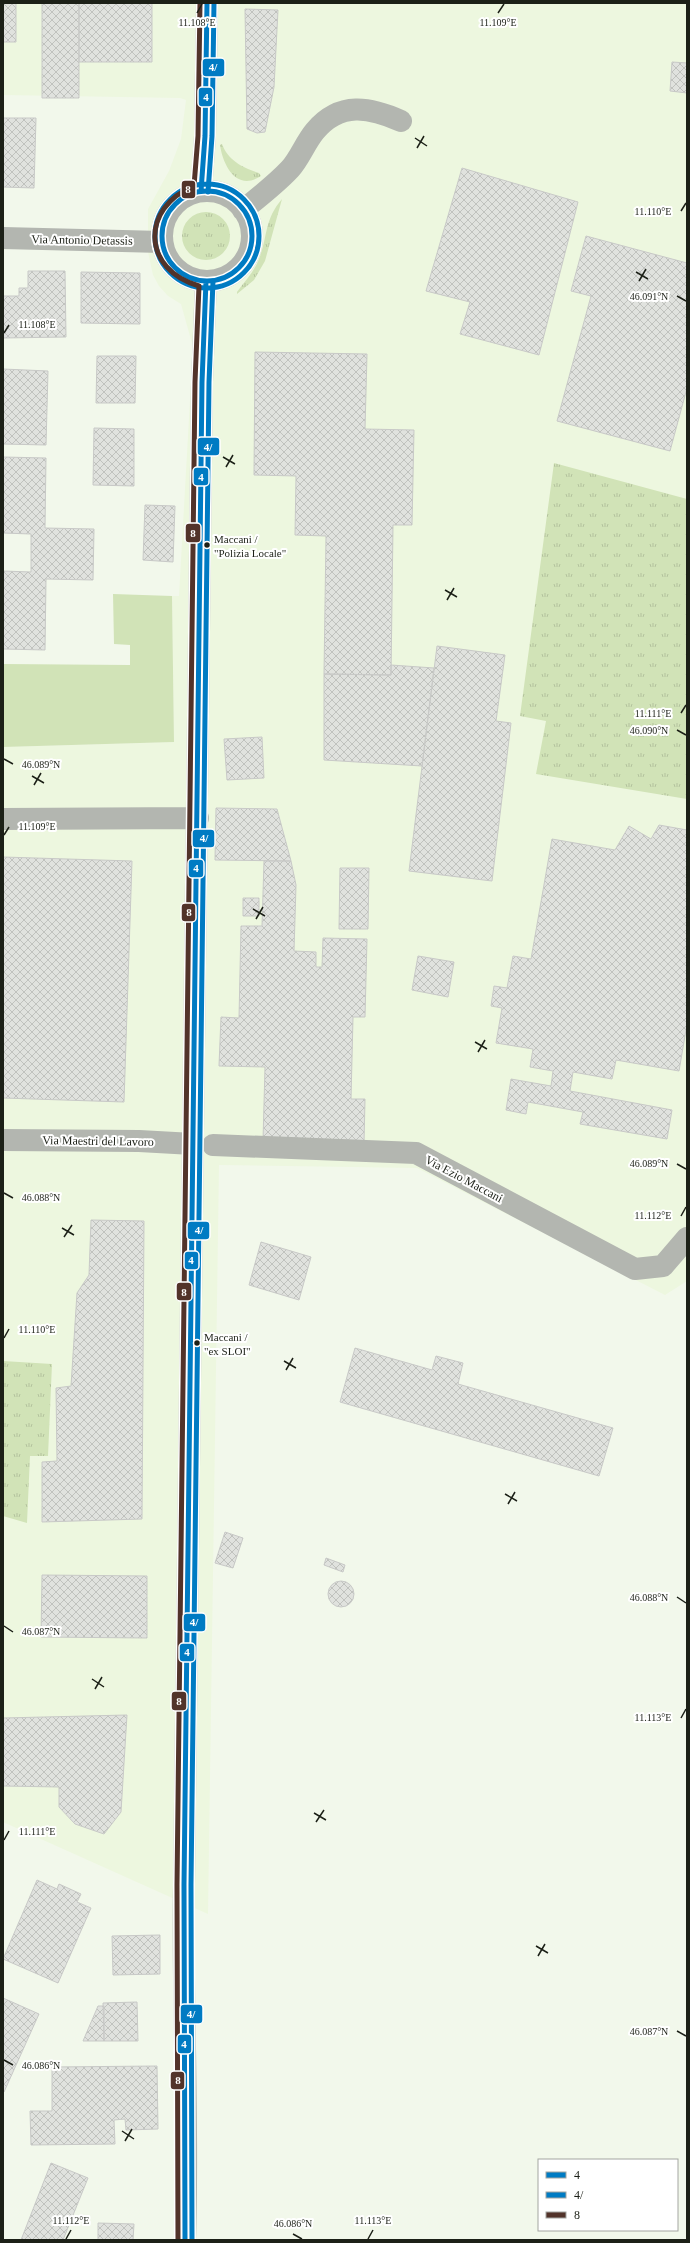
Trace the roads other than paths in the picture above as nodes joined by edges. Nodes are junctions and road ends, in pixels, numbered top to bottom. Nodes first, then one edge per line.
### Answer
1 (207, 3) edge
2 (401, 121) dead end
3 (201, 191) junction
4 (243, 210) junction
5 (3, 238) edge
6 (162, 242) junction
7 (206, 281) junction
8 (198, 818) junction
9 (3, 819) edge
10 (3, 1140) edge
11 (203, 1145) junction
12 (687, 1238) edge
13 (185, 2240) edge

1 - 3 street
2 - 4 street
3 - 4 street
3 - 6 street
4 - 7 street
5 - 6 street, Via Antonio Detassis
6 - 7 street
7 - 8 street
8 - 9 street
8 - 11 street
10 - 11 street, Via Maestri del Lavoro
11 - 12 street, Via Ezio Maccani
11 - 13 street

